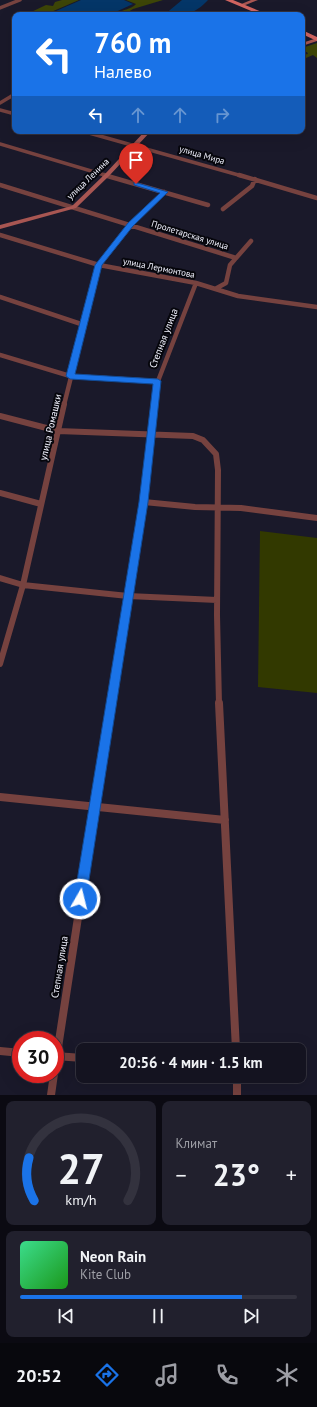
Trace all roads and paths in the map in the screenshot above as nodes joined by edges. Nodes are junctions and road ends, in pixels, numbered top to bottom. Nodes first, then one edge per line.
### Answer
1 (20, 0) edge
2 (223, 0) edge
3 (228, 0) edge
4 (256, 0) edge
5 (241, 5) junction
6 (0, 8) edge
7 (253, 12) edge
8 (258, 12) edge
9 (305, 32) edge
10 (317, 38) edge
11 (305, 44) edge
12 (12, 96) edge
13 (0, 103) edge
14 (0, 110) edge
15 (12, 113) edge
16 (94, 134) edge
17 (145, 134) edge
18 (0, 144) edge
19 (135, 144) junction
20 (107, 176) junction
21 (255, 179) junction
22 (0, 185) edge
23 (164, 192) junction
24 (317, 198) edge
25 (208, 205) dead end
26 (74, 207) junction
27 (223, 209) dead end
28 (131, 225) junction
29 (0, 228) edge
30 (0, 235) edge
31 (251, 241) dead end
32 (236, 258) junction
33 (98, 265) junction
34 (196, 283) junction
35 (215, 289) junction
36 (0, 297) edge
37 (317, 307) edge
38 (84, 325) junction
39 (0, 355) edge
40 (70, 376) junction
41 (158, 381) junction
42 (0, 416) edge
43 (58, 431) junction
44 (152, 434) junction
45 (0, 492) edge
46 (144, 502) junction
47 (42, 504) junction
48 (218, 507) junction
49 (317, 518) edge
50 (0, 578) edge
51 (23, 585) junction
52 (128, 596) junction
53 (217, 600) junction
54 (0, 664) edge
55 (0, 796) edge
56 (95, 805) junction
57 (224, 820) junction
58 (60, 1031) edge
59 (236, 1043) edge
60 (0, 1051) edge
61 (12, 1052) edge
62 (64, 1057) edge
63 (76, 1057) edge
64 (53, 1083) edge
65 (237, 1083) edge
66 (51, 1095) edge
67 (237, 1095) edge

1 - 6 street
2 - 7 main road
3 - 5 main road
4 - 5 street
5 - 8 main road
9 - 10 main road
10 - 11 street
12 - 13 street
14 - 15 street
16 - 19 street, улица Мира
17 - 19 street, улица Ленина
18 - 20 street
19 - 20 street, улица Ленина
19 - 21 street, улица Мира
20 - 23 street
20 - 26 street, улица Ленина
21 - 24 street, улица Мира
21 - 27 street
22 - 26 street, Пролетарская улица
23 - 25 street
23 - 28 street, улица Ромашки
26 - 28 street, Пролетарская улица
26 - 29 street, улица Ленина
28 - 32 street, Пролетарская улица
28 - 33 street, улица Ромашки
30 - 33 street, улица Лермонтова
31 - 32 street
32 - 35 street
33 - 34 street, улица Лермонтова
33 - 38 street, улица Ромашки
34 - 35 street, улица Лермонтова
34 - 41 street, Степная улица
35 - 37 street, улица Лермонтова
36 - 38 street
38 - 40 street, улица Ромашки
39 - 40 street
40 - 41 street
40 - 43 street, улица Ромашки
41 - 44 street, Степная улица
42 - 43 street
43 - 44 street
43 - 47 street, улица Ромашки
44 - 46 street, Степная улица
44 - 48 street
45 - 47 street
46 - 48 street
46 - 52 street, Степная улица
47 - 51 street, улица Ромашки
48 - 49 street
48 - 53 street
50 - 51 street
51 - 52 street
51 - 54 street, улица Ромашки
52 - 53 street
52 - 56 street, Степная улица
53 - 57 street
55 - 56 street
56 - 57 street
56 - 58 street, Степная улица
57 - 59 street
60 - 61 street
62 - 63 street
64 - 66 street
65 - 67 street

